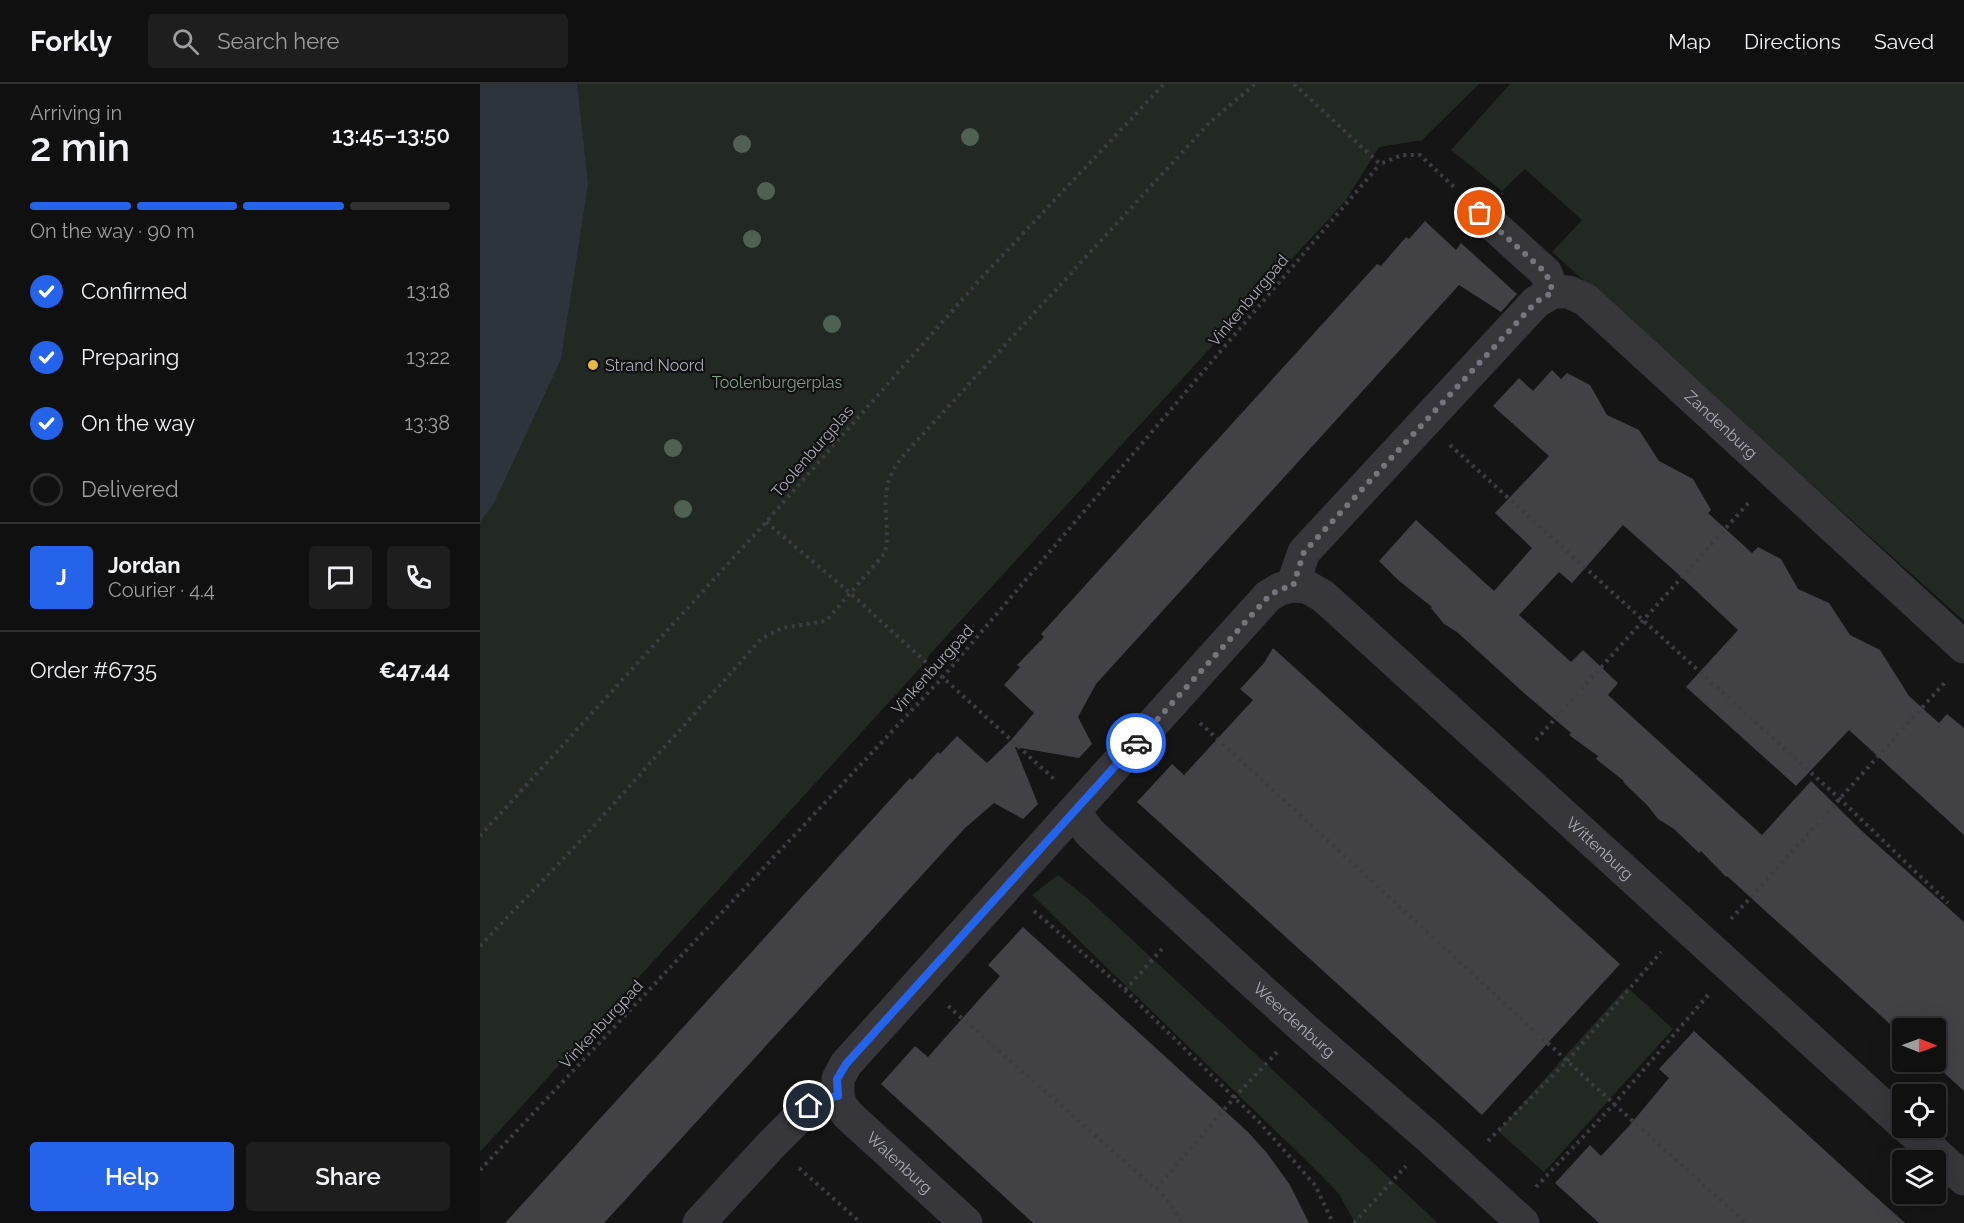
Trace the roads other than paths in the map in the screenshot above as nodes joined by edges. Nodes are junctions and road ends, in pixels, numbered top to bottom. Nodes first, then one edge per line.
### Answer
1 (1480, 213) road end
2 (1553, 292) junction
3 (1293, 586) junction
4 (1964, 647) edge
5 (1074, 811) junction
6 (838, 1096) junction
7 (1892, 1114) edge
8 (1919, 1138) edge
9 (1964, 1179) edge
10 (1518, 1218) edge
11 (699, 1223) edge
12 (966, 1223) edge

1 - 2 street
2 - 3 street
2 - 4 street, Zandenburg
3 - 5 street
3 - 7 street, Wittenburg
5 - 6 street
5 - 10 street, Weerdenburg
6 - 11 street
6 - 12 street, Walenburg
8 - 9 street

